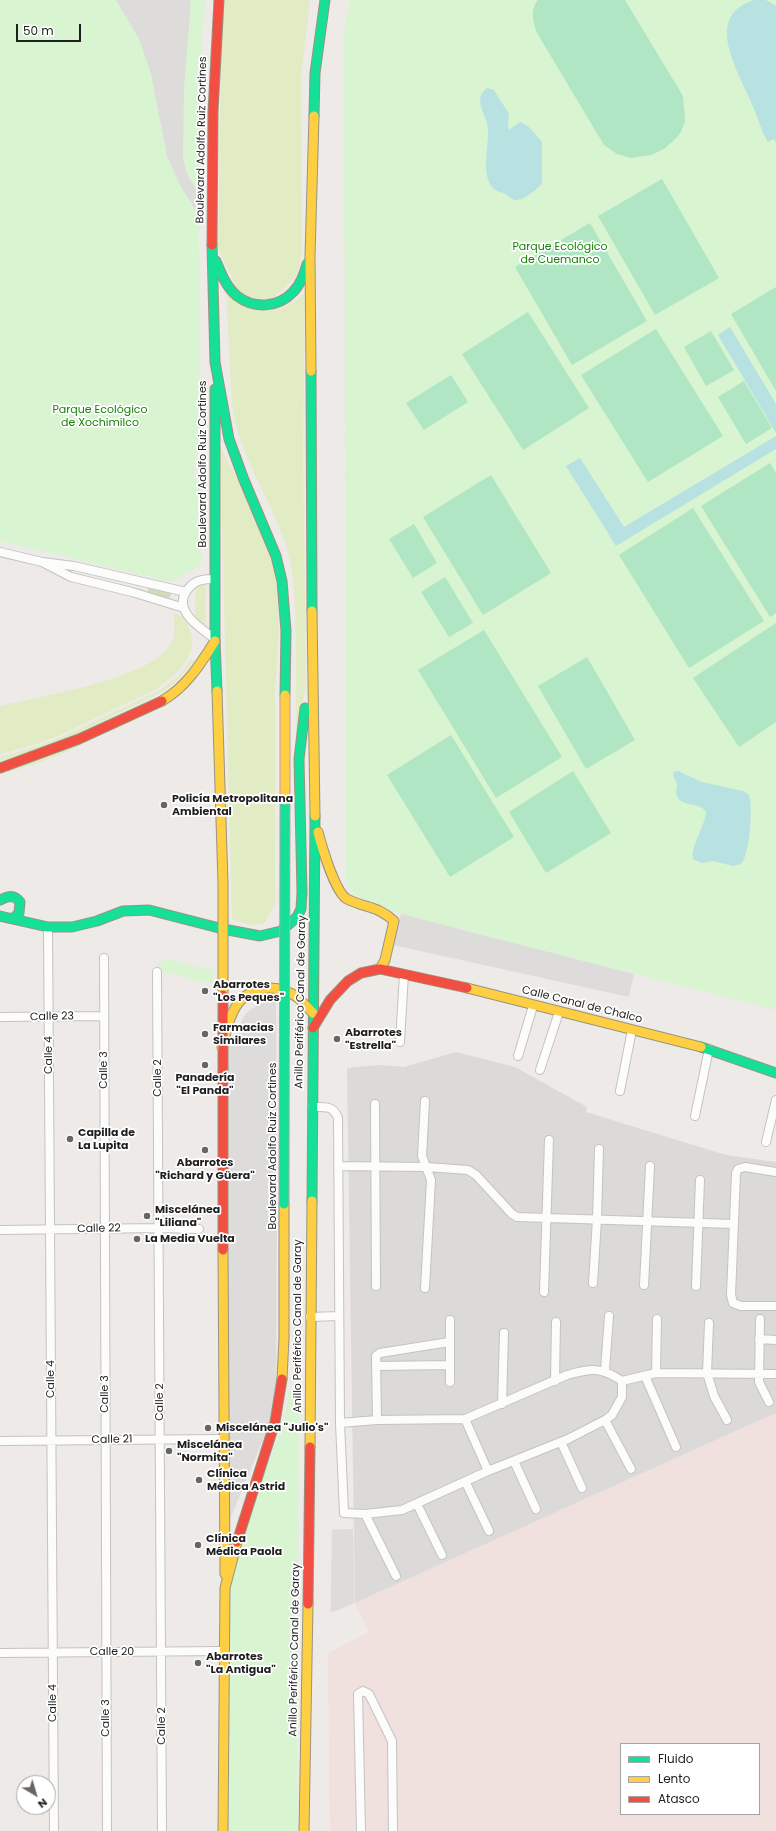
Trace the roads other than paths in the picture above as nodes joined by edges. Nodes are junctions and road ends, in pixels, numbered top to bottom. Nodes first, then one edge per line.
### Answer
1 (219, 0) edge
2 (325, 0) edge
3 (212, 253) junction
4 (310, 256) junction
5 (214, 362) junction
6 (0, 552) edge
7 (42, 562) junction
8 (215, 579) junction
9 (135, 580) junction
10 (132, 592) junction
11 (186, 592) junction
12 (184, 608) junction
13 (215, 640) junction
14 (312, 655) junction
15 (0, 768) edge
16 (315, 821) junction
17 (0, 900) edge
18 (0, 916) edge
19 (13, 919) junction
20 (48, 927) junction
21 (223, 929) junction
22 (104, 958) dead end
23 (380, 969) junction
24 (157, 972) dead end
25 (404, 974) junction
26 (533, 1006) junction
27 (559, 1012) junction
28 (313, 1013) junction
29 (104, 1016) junction
30 (0, 1017) edge
31 (48, 1017) junction
32 (313, 1028) junction
33 (632, 1030) junction
34 (400, 1042) dead end
35 (222, 1047) junction
36 (709, 1049) junction
37 (518, 1056) dead end
38 (540, 1070) dead end
39 (776, 1073) edge
40 (620, 1091) dead end
41 (776, 1100) edge
42 (425, 1102) dead end
43 (375, 1104) dead end
44 (312, 1107) junction
45 (695, 1116) dead end
46 (549, 1140) dead end
47 (766, 1142) dead end
48 (599, 1149) dead end
49 (338, 1166) junction
50 (650, 1166) dead end
51 (375, 1167) junction
52 (427, 1167) junction
53 (776, 1172) edge
54 (700, 1180) dead end
55 (547, 1217) junction
56 (597, 1219) junction
57 (648, 1220) junction
58 (699, 1222) junction
59 (734, 1224) junction
60 (105, 1228) junction
61 (159, 1228) junction
62 (50, 1229) junction
63 (199, 1229) dead end
64 (0, 1230) edge
65 (593, 1283) dead end
66 (644, 1285) dead end
67 (376, 1286) dead end
68 (696, 1286) dead end
69 (425, 1288) dead end
70 (544, 1292) dead end
71 (776, 1306) edge
72 (339, 1316) junction
73 (609, 1316) dead end
74 (310, 1317) junction
75 (657, 1319) dead end
76 (760, 1319) dead end
77 (450, 1320) dead end
78 (556, 1322) dead end
79 (709, 1323) dead end
80 (504, 1333) dead end
81 (759, 1339) junction
82 (776, 1340) edge
83 (449, 1342) junction
84 (450, 1365) junction
85 (376, 1366) junction
86 (605, 1370) junction
87 (656, 1373) junction
88 (707, 1373) junction
89 (760, 1374) junction
90 (776, 1374) edge
91 (645, 1376) junction
92 (555, 1381) junction
93 (622, 1381) junction
94 (450, 1382) dead end
95 (769, 1402) dead end
96 (502, 1404) junction
97 (377, 1420) junction
98 (465, 1420) junction
99 (605, 1420) junction
100 (727, 1420) dead end
101 (340, 1423) junction
102 (223, 1439) junction
103 (106, 1440) junction
104 (160, 1440) junction
105 (51, 1441) junction
106 (0, 1442) edge
107 (561, 1442) junction
108 (676, 1447) dead end
109 (514, 1461) junction
110 (631, 1469) dead end
111 (488, 1471) junction
112 (466, 1483) junction
113 (582, 1488) dead end
114 (418, 1504) junction
115 (536, 1508) dead end
116 (364, 1514) junction
117 (489, 1531) dead end
118 (442, 1555) dead end
119 (396, 1576) dead end
120 (224, 1588) junction
121 (223, 1651) junction
122 (106, 1652) junction
123 (161, 1652) junction
124 (0, 1653) edge
125 (52, 1653) junction
126 (54, 1831) edge
127 (107, 1831) edge
128 (162, 1831) edge
129 (223, 1831) edge
130 (304, 1831) edge
131 (361, 1831) edge
132 (393, 1831) edge

1 - 3 main road, Boulevard Adolfo Ruiz Cortines
2 - 4 main road
3 - 4 main road
3 - 5 main road, Boulevard Adolfo Ruiz Cortines
4 - 14 main road
5 - 8 main road, Boulevard Adolfo Ruiz Cortines
5 - 120 main road, Boulevard Adolfo Ruiz Cortines, bridge
6 - 7 street
7 - 9 street
7 - 10 street
8 - 11 street
8 - 13 main road, Boulevard Adolfo Ruiz Cortines
9 - 10 street
9 - 11 street
10 - 12 street
11 - 12 street
12 - 13 street
13 - 15 main road
13 - 21 main road, Boulevard Adolfo Ruiz Cortines
14 - 16 main road
14 - 21 main road
16 - 23 main road
16 - 28 main road, Anillo Periférico Canal de Garay
17 - 19 main road
18 - 19 main road
19 - 20 main road
20 - 21 main road
20 - 31 street, Calle 4
21 - 35 main road
22 - 29 street, Calle 3
23 - 25 main road, Calle Canal de Chalco
23 - 32 main road, Calle Canal de Chalco
24 - 61 street, Calle 2
25 - 26 main road, Calle Canal de Chalco
25 - 34 street
26 - 27 main road, Calle Canal de Chalco
26 - 37 street
27 - 33 main road, Calle Canal de Chalco
27 - 38 street
28 - 32 main road, Anillo Periférico Canal de Garay
28 - 35 main road
29 - 31 street, Calle 23
29 - 60 street, Calle 3
30 - 31 street, Calle 23
31 - 62 street, Calle 4
32 - 44 main road, Anillo Periférico Canal de Garay
33 - 36 main road, Calle Canal de Chalco
33 - 40 street
35 - 102 main road
36 - 39 main road, Calle Canal de Chalco
36 - 45 street
41 - 47 street
42 - 52 street
43 - 51 street
44 - 49 street
44 - 74 main road, Anillo Periférico Canal de Garay
46 - 55 street
48 - 56 street
49 - 51 street
49 - 72 street
50 - 57 street
51 - 52 street
51 - 67 street
52 - 55 street
52 - 69 street
53 - 59 street
54 - 58 street
55 - 56 street
55 - 70 street
56 - 57 street
56 - 65 street
57 - 58 street
57 - 66 street
58 - 59 street
58 - 68 street
59 - 71 street
60 - 61 street, Calle 22
60 - 62 street, Calle 22
60 - 103 street, Calle 3
61 - 63 street, Calle 22
61 - 104 street, Calle 2
62 - 64 street, Calle 22
62 - 105 street, Calle 4
72 - 74 street
72 - 101 street
73 - 86 street
74 - 130 main road, Anillo Periférico Canal de Garay
75 - 87 street
76 - 81 street
77 - 83 street
78 - 92 street
79 - 88 street
80 - 96 street
81 - 82 street
81 - 89 street
83 - 84 street
83 - 85 street
84 - 85 street
84 - 94 street
85 - 97 street
86 - 92 street
86 - 93 street
87 - 88 street
87 - 91 street
88 - 89 street
88 - 100 street
89 - 90 street
89 - 95 street
91 - 93 street
91 - 108 street
92 - 96 street
93 - 99 street
96 - 98 street
97 - 98 street
97 - 101 street
98 - 111 street
99 - 107 street
99 - 110 street
101 - 116 street
102 - 104 street, Calle 21
102 - 120 main road
103 - 104 street, Calle 21
103 - 105 street, Calle 21
103 - 122 street, Calle 3
104 - 123 street, Calle 2
105 - 106 street, Calle 21
105 - 125 street, Calle 4
107 - 109 street
107 - 113 street
109 - 111 street
109 - 115 street
111 - 112 street
112 - 114 street
112 - 117 street
114 - 116 street
114 - 118 street
116 - 119 street
120 - 121 main road
121 - 123 street, Calle 20
121 - 129 main road
122 - 123 street, Calle 20
122 - 125 street, Calle 20
122 - 127 street, Calle 3
123 - 128 street, Calle 2
124 - 125 street, Calle 20
125 - 126 street, Calle 4
131 - 132 street

